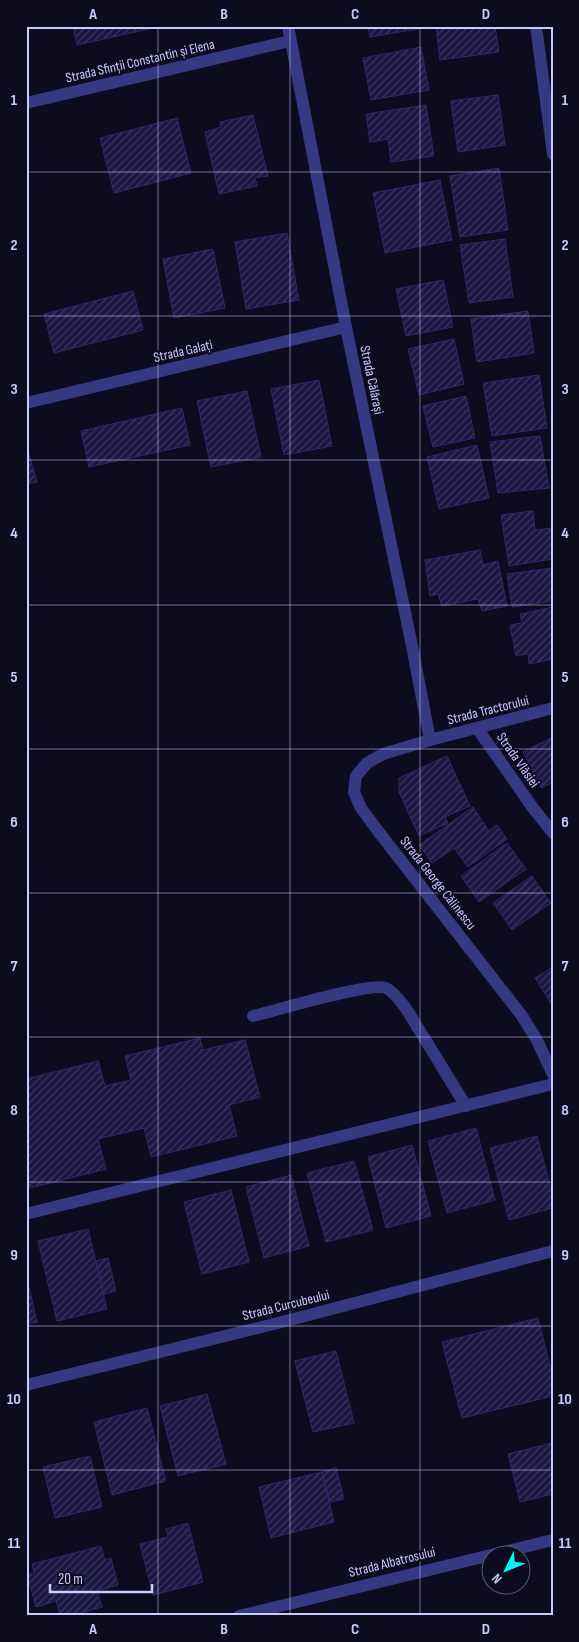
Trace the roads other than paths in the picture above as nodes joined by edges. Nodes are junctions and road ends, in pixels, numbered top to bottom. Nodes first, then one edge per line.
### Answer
1 (288, 26) edge
2 (536, 26) edge
3 (290, 41) junction
4 (26, 103) edge
5 (553, 154) edge
6 (346, 327) junction
7 (26, 403) edge
8 (553, 708) edge
9 (477, 728) junction
10 (430, 740) junction
11 (553, 833) edge
12 (253, 1016) dead end
13 (553, 1075) edge
14 (553, 1084) edge
15 (466, 1106) junction
16 (26, 1214) edge
17 (553, 1251) edge
18 (26, 1385) edge
19 (553, 1540) edge
20 (254, 1614) edge
21 (239, 1616) edge

1 - 3 street, Strada Călărași
2 - 5 street
3 - 4 street, Strada Sfinții Constantin și Elena
3 - 6 street, Strada Călărași
6 - 7 street, Strada Galați
6 - 10 street, Strada Călărași
8 - 9 street, Strada Tractorului
9 - 10 street, Strada Tractorului
9 - 11 street, Strada Vlăsiei
10 - 13 street, Strada George Călinescu
12 - 15 street
14 - 15 street
15 - 16 street
17 - 18 street, Strada Curcubeului
19 - 20 street, Strada Albatrosului
20 - 21 street, Strada Albatrosului

